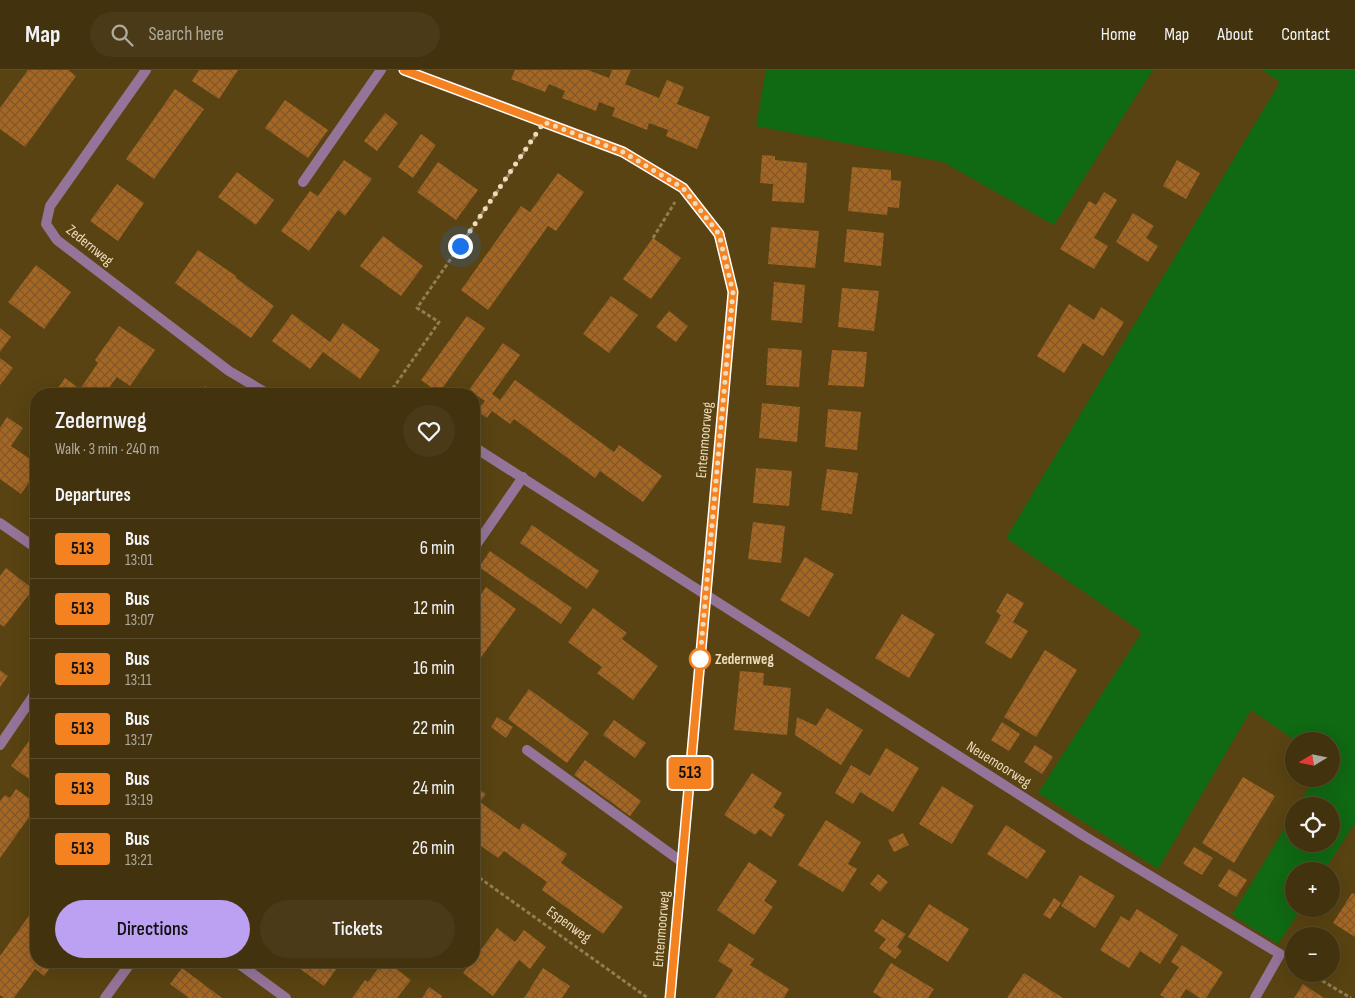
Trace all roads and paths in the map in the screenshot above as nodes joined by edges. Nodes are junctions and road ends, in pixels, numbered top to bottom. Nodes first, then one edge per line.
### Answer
1 (146, 70) edge
2 (381, 70) edge
3 (404, 70) edge
4 (544, 122) junction
5 (303, 182) dead end
6 (683, 188) junction
7 (653, 238) dead end
8 (257, 388) edge
9 (393, 388) edge
10 (480, 451) edge
11 (523, 478) junction
12 (0, 523) edge
13 (480, 539) edge
14 (30, 544) edge
15 (706, 594) junction
16 (30, 701) edge
17 (0, 745) edge
18 (527, 750) dead end
19 (682, 862) junction
20 (480, 878) edge
21 (127, 968) edge
22 (244, 968) edge
23 (1324, 982) edge
24 (283, 997) edge
25 (105, 998) edge
26 (648, 998) edge
27 (670, 998) edge
28 (1255, 998) edge
29 (1350, 998) edge

1 - 8 street, Zedernweg
2 - 5 street
3 - 4 street, Entenmoorweg
4 - 6 street, Entenmoorweg
4 - 9 path
6 - 7 path
6 - 15 street, Entenmoorweg
10 - 11 street
11 - 13 street
11 - 15 street
12 - 14 street
15 - 19 street, Entenmoorweg
15 - 28 street, Neuemoorweg
16 - 17 street
18 - 19 street
19 - 27 street, Entenmoorweg
20 - 26 path, Espenweg
21 - 25 street
22 - 24 street
23 - 29 path

